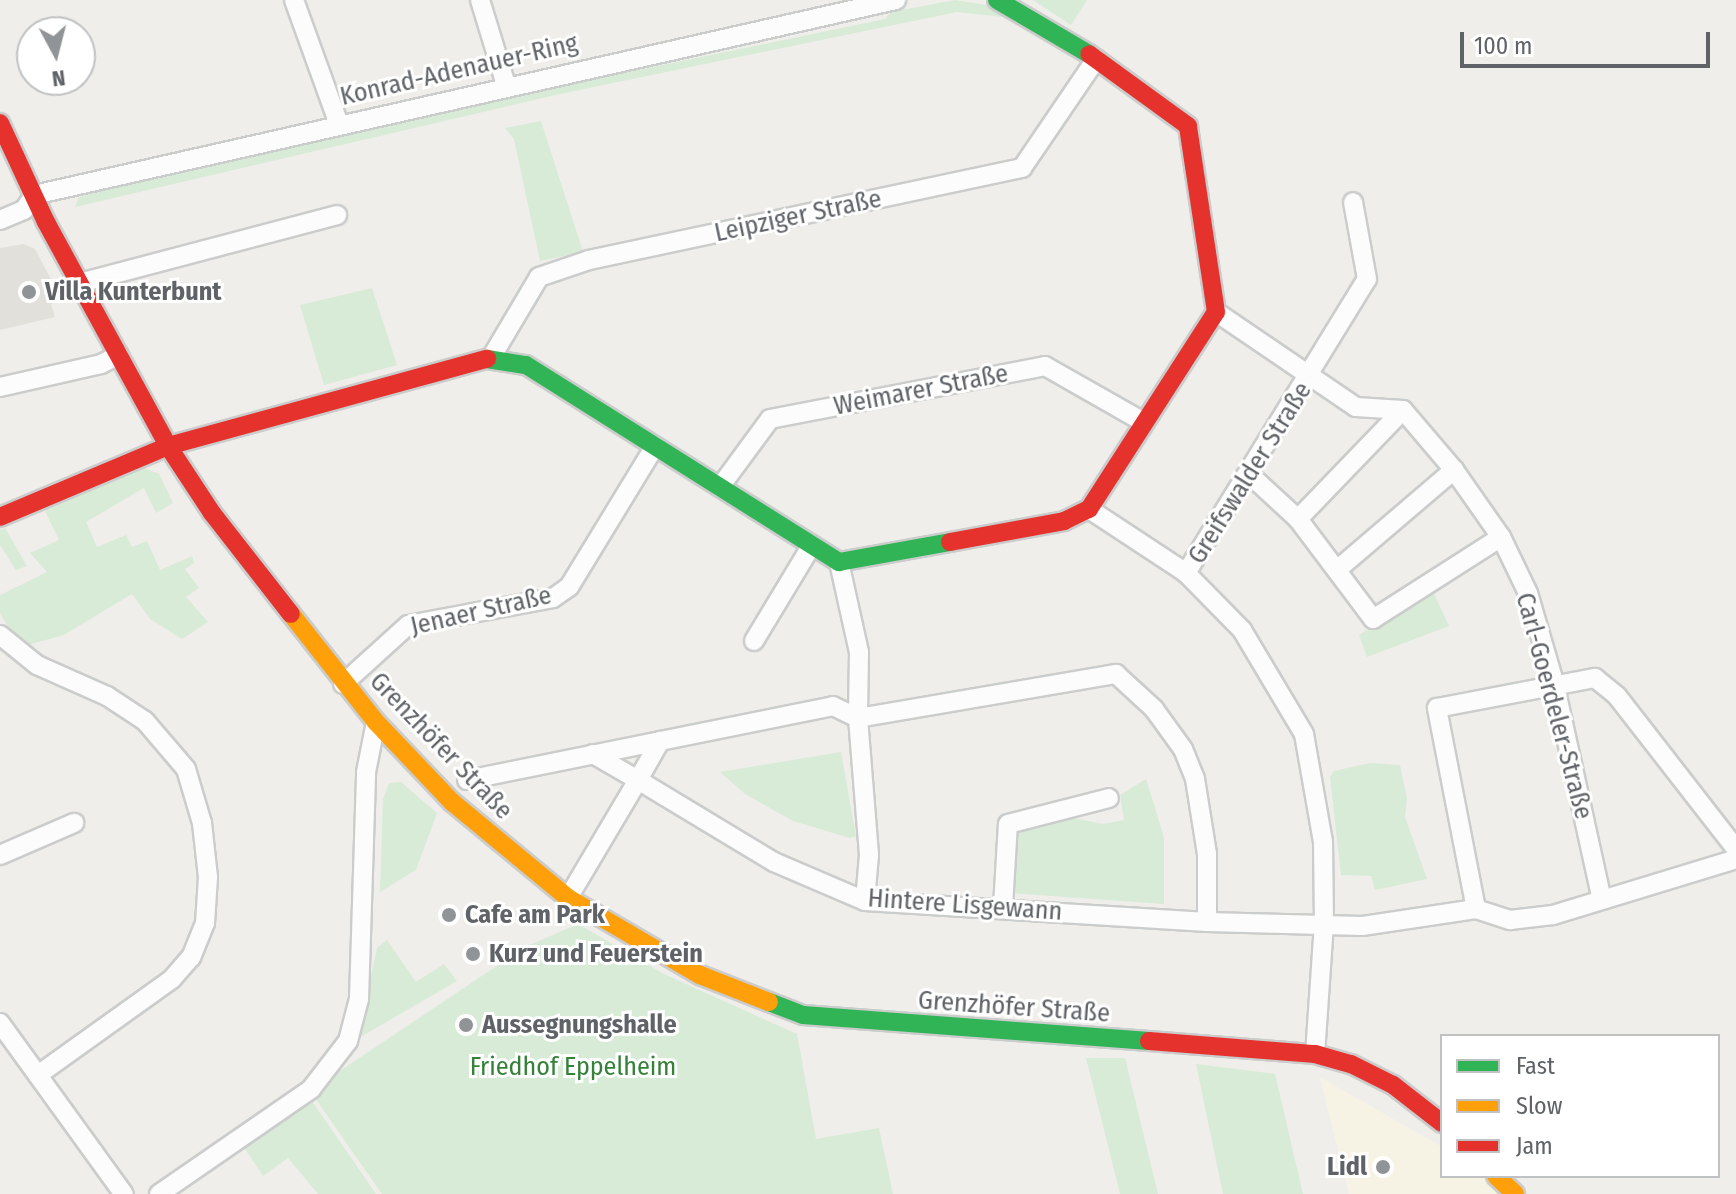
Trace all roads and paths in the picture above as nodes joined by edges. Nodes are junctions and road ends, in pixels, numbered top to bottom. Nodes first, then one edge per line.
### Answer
1 (294, 0) edge
2 (480, 0) edge
3 (896, 0) edge
4 (997, 0) edge
5 (1096, 59) junction
6 (506, 85) junction
7 (0, 123) edge
8 (339, 124) junction
9 (34, 195) junction
10 (1353, 202) dead end
11 (337, 215) dead end
12 (0, 220) edge
13 (80, 283) junction
14 (1216, 312) junction
15 (119, 355) junction
16 (491, 358) junction
17 (1313, 373) junction
18 (0, 387) edge
19 (1403, 410) junction
20 (1142, 421) junction
21 (168, 446) junction
22 (655, 446) junction
23 (1454, 470) junction
24 (1249, 474) junction
25 (720, 487) junction
26 (1089, 509) junction
27 (0, 517) edge
28 (1298, 519) junction
29 (1501, 537) junction
30 (812, 545) junction
31 (839, 562) junction
32 (1338, 569) junction
33 (1186, 573) junction
34 (0, 635) edge
35 (754, 641) dead end
36 (1554, 682) junction
37 (343, 684) junction
38 (858, 718) junction
39 (376, 722) junction
40 (660, 741) junction
41 (593, 754) junction
42 (467, 780) dead end
43 (638, 780) junction
44 (1109, 798) dead end
45 (74, 823) dead end
46 (1736, 849) edge
47 (0, 855) edge
48 (1736, 859) edge
49 (568, 898) junction
50 (1602, 900) junction
51 (865, 901) junction
52 (1003, 907) junction
53 (1476, 909) junction
54 (1207, 922) junction
55 (1324, 923) junction
56 (0, 1023) edge
57 (1315, 1054) junction
58 (38, 1075) junction
59 (1440, 1121) edge
60 (1498, 1178) edge
61 (124, 1194) edge
62 (159, 1194) edge
63 (1515, 1194) edge

1 - 8 street
2 - 6 street
3 - 6 street, Konrad-Adenauer-Ring
4 - 5 street
5 - 14 street
5 - 16 street, Leipziger Straße
6 - 8 street, Konrad-Adenauer-Ring
7 - 9 street, Grenzhöfer Straße
8 - 9 street, Konrad-Adenauer-Ring
9 - 12 street
9 - 13 street, Grenzhöfer Straße
10 - 17 street, Greifswalder Straße
11 - 13 street
13 - 15 street, Grenzhöfer Straße
14 - 17 street, Greifswalder Straße
14 - 20 street
15 - 18 street
15 - 21 street, Grenzhöfer Straße
16 - 21 street
16 - 22 street
17 - 19 street
17 - 24 street, Greifswalder Straße
19 - 23 street, Carl-Goerdeler-Straße
19 - 28 street
20 - 25 street, Weimarer Straße
20 - 26 street
21 - 27 street
21 - 37 street, Grenzhöfer Straße
22 - 25 street
22 - 37 street, Jenaer Straße
23 - 29 street, Carl-Goerdeler-Straße
23 - 32 street
24 - 28 street
24 - 33 street, Greifswalder Straße
25 - 30 street
26 - 31 street
26 - 33 street
28 - 32 street
29 - 32 street
29 - 36 street, Carl-Goerdeler-Straße
30 - 31 street
30 - 35 street
31 - 38 street
33 - 55 street
34 - 58 street
36 - 46 street
36 - 50 street, Carl-Goerdeler-Straße
36 - 53 street
37 - 39 street, Grenzhöfer Straße
38 - 40 street
38 - 51 street
38 - 54 street
39 - 49 street, Grenzhöfer Straße
39 - 62 street
40 - 41 street
40 - 43 street
41 - 42 street
41 - 43 street, Hintere Lisgewann
43 - 49 street
43 - 51 street, Hintere Lisgewann
44 - 52 street
45 - 47 street
48 - 50 street
49 - 57 street, Grenzhöfer Straße
50 - 53 street
51 - 52 street, Hintere Lisgewann
52 - 54 street, Hintere Lisgewann
53 - 55 street, Hintere Lisgewann
54 - 55 street, Hintere Lisgewann
55 - 57 street
56 - 58 street
57 - 59 street, Grenzhöfer Straße
58 - 61 street
60 - 63 street

